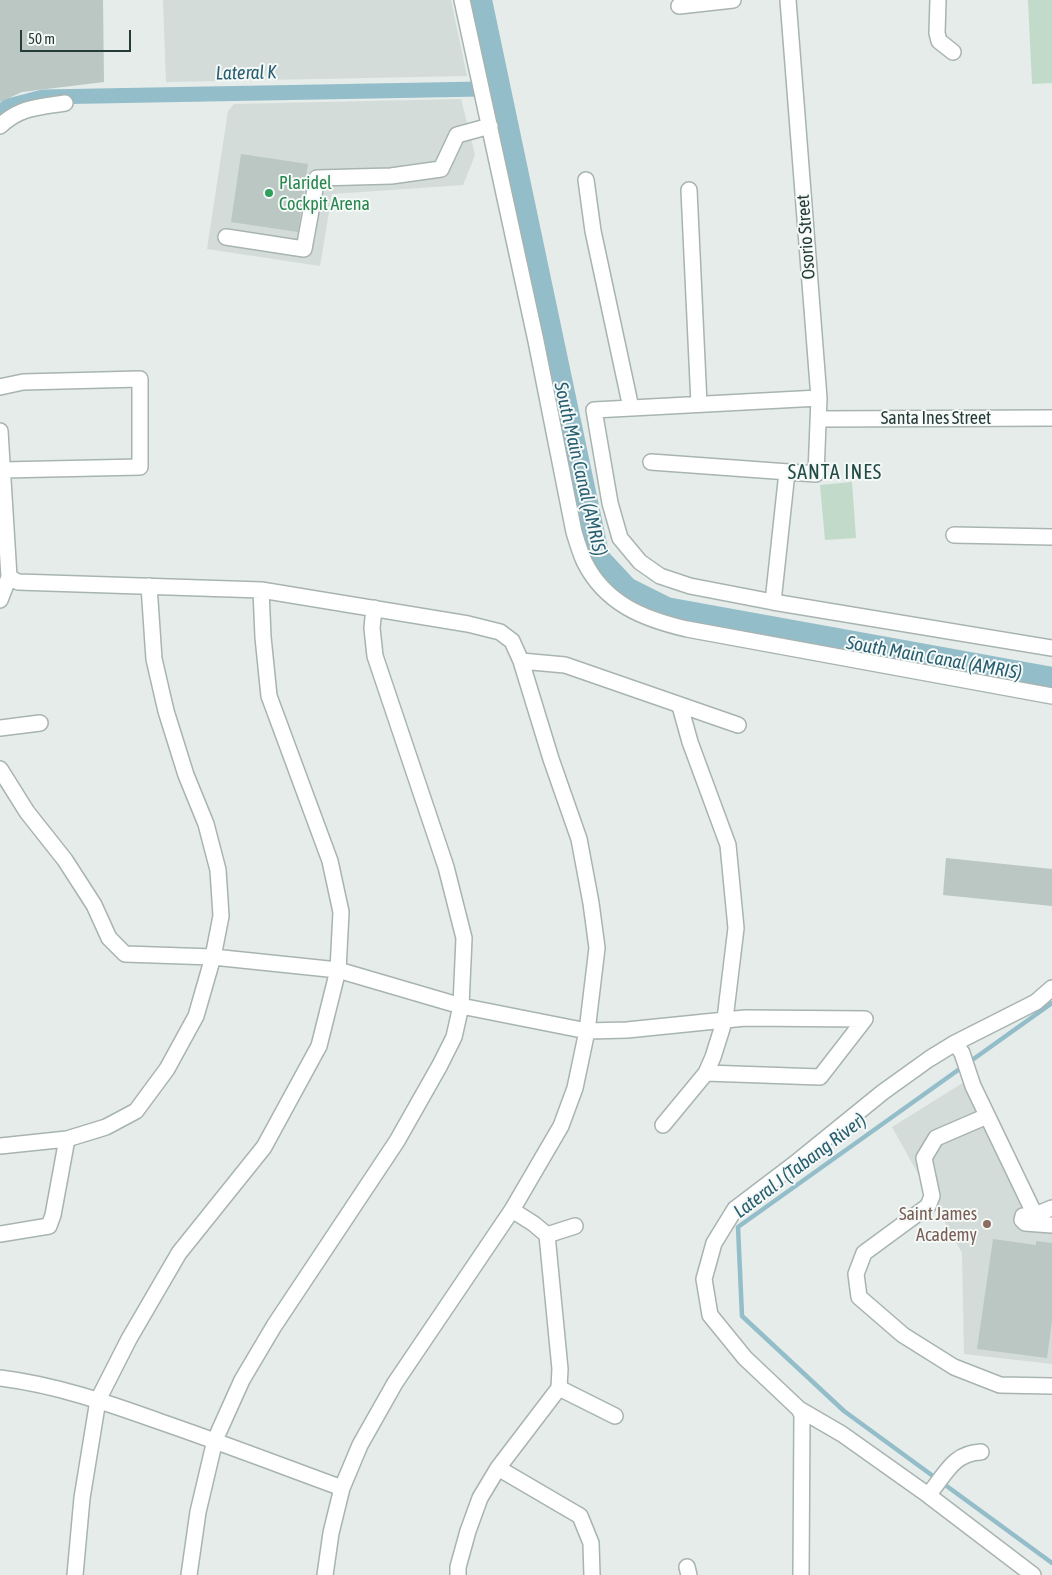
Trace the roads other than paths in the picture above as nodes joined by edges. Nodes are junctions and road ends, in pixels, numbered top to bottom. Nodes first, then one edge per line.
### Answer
1 (462, 0) edge
2 (733, 0) edge
3 (788, 0) edge
4 (938, 0) edge
5 (679, 6) dead end
6 (953, 52) dead end
7 (65, 103) dead end
8 (0, 126) edge
9 (490, 126) junction
10 (586, 180) dead end
11 (689, 190) dead end
12 (226, 237) dead end
13 (0, 387) edge
14 (818, 398) junction
15 (699, 404) junction
16 (631, 408) junction
17 (1052, 418) edge
18 (819, 419) junction
19 (0, 431) edge
20 (651, 462) dead end
21 (3, 470) junction
22 (787, 472) junction
23 (954, 535) dead end
24 (1052, 537) edge
25 (8, 577) junction
26 (149, 586) junction
27 (261, 590) junction
28 (0, 600) edge
29 (773, 602) junction
30 (374, 608) junction
31 (1052, 648) edge
32 (521, 661) junction
33 (1052, 696) edge
34 (680, 706) junction
35 (40, 723) dead end
36 (738, 725) dead end
37 (0, 728) edge
38 (0, 769) edge
39 (213, 957) junction
40 (338, 970) junction
41 (1052, 988) edge
42 (461, 1006) junction
43 (725, 1019) junction
44 (587, 1031) junction
45 (958, 1048) junction
46 (706, 1073) junction
47 (987, 1116) junction
48 (663, 1125) dead end
49 (67, 1139) junction
50 (0, 1146) edge
51 (1052, 1208) edge
52 (512, 1210) junction
53 (1034, 1215) junction
54 (1052, 1225) edge
55 (574, 1226) dead end
56 (0, 1234) edge
57 (546, 1236) junction
58 (0, 1378) edge
59 (1052, 1386) edge
60 (559, 1388) junction
61 (98, 1400) junction
62 (799, 1409) junction
63 (615, 1416) dead end
64 (215, 1440) junction
65 (981, 1452) dead end
66 (498, 1468) junction
67 (342, 1488) junction
68 (931, 1492) junction
69 (75, 1575) edge
70 (189, 1575) edge
71 (325, 1575) edge
72 (458, 1575) edge
73 (592, 1575) edge
74 (801, 1575) edge
75 (1033, 1575) edge

1 - 9 street
2 - 5 street
3 - 14 street, Osorio Street
4 - 6 street
7 - 8 street
9 - 12 street
9 - 33 street
10 - 16 street
11 - 15 street
13 - 21 street
14 - 15 street
14 - 18 street, Osorio Street
15 - 16 street
16 - 29 street
17 - 18 street, Santa Ines Street
18 - 22 street, Osorio Street
19 - 21 street
20 - 22 street
21 - 25 street
22 - 29 street
23 - 24 street
25 - 26 street
25 - 28 street
26 - 27 street
26 - 39 street
27 - 30 street
27 - 40 street
29 - 31 street
30 - 32 street
30 - 42 street
32 - 34 street
32 - 44 street
34 - 36 street
34 - 43 street
35 - 37 street
38 - 39 street
39 - 40 street
39 - 49 street
40 - 42 street
40 - 61 street
41 - 45 street
42 - 44 street
42 - 64 street
43 - 44 street
43 - 46 street
43 - 46 street
44 - 52 street
45 - 47 street
45 - 62 street
46 - 48 street
47 - 53 street
47 - 59 street
49 - 50 street
49 - 56 street
51 - 53 street
52 - 57 street
52 - 67 street
53 - 54 street
55 - 57 street
57 - 60 street
58 - 61 street
60 - 63 street
60 - 66 street
61 - 64 street
61 - 69 street
62 - 68 street
62 - 74 street
64 - 67 street
64 - 70 street
65 - 68 street
66 - 72 street
66 - 73 street
67 - 71 street
68 - 75 street

